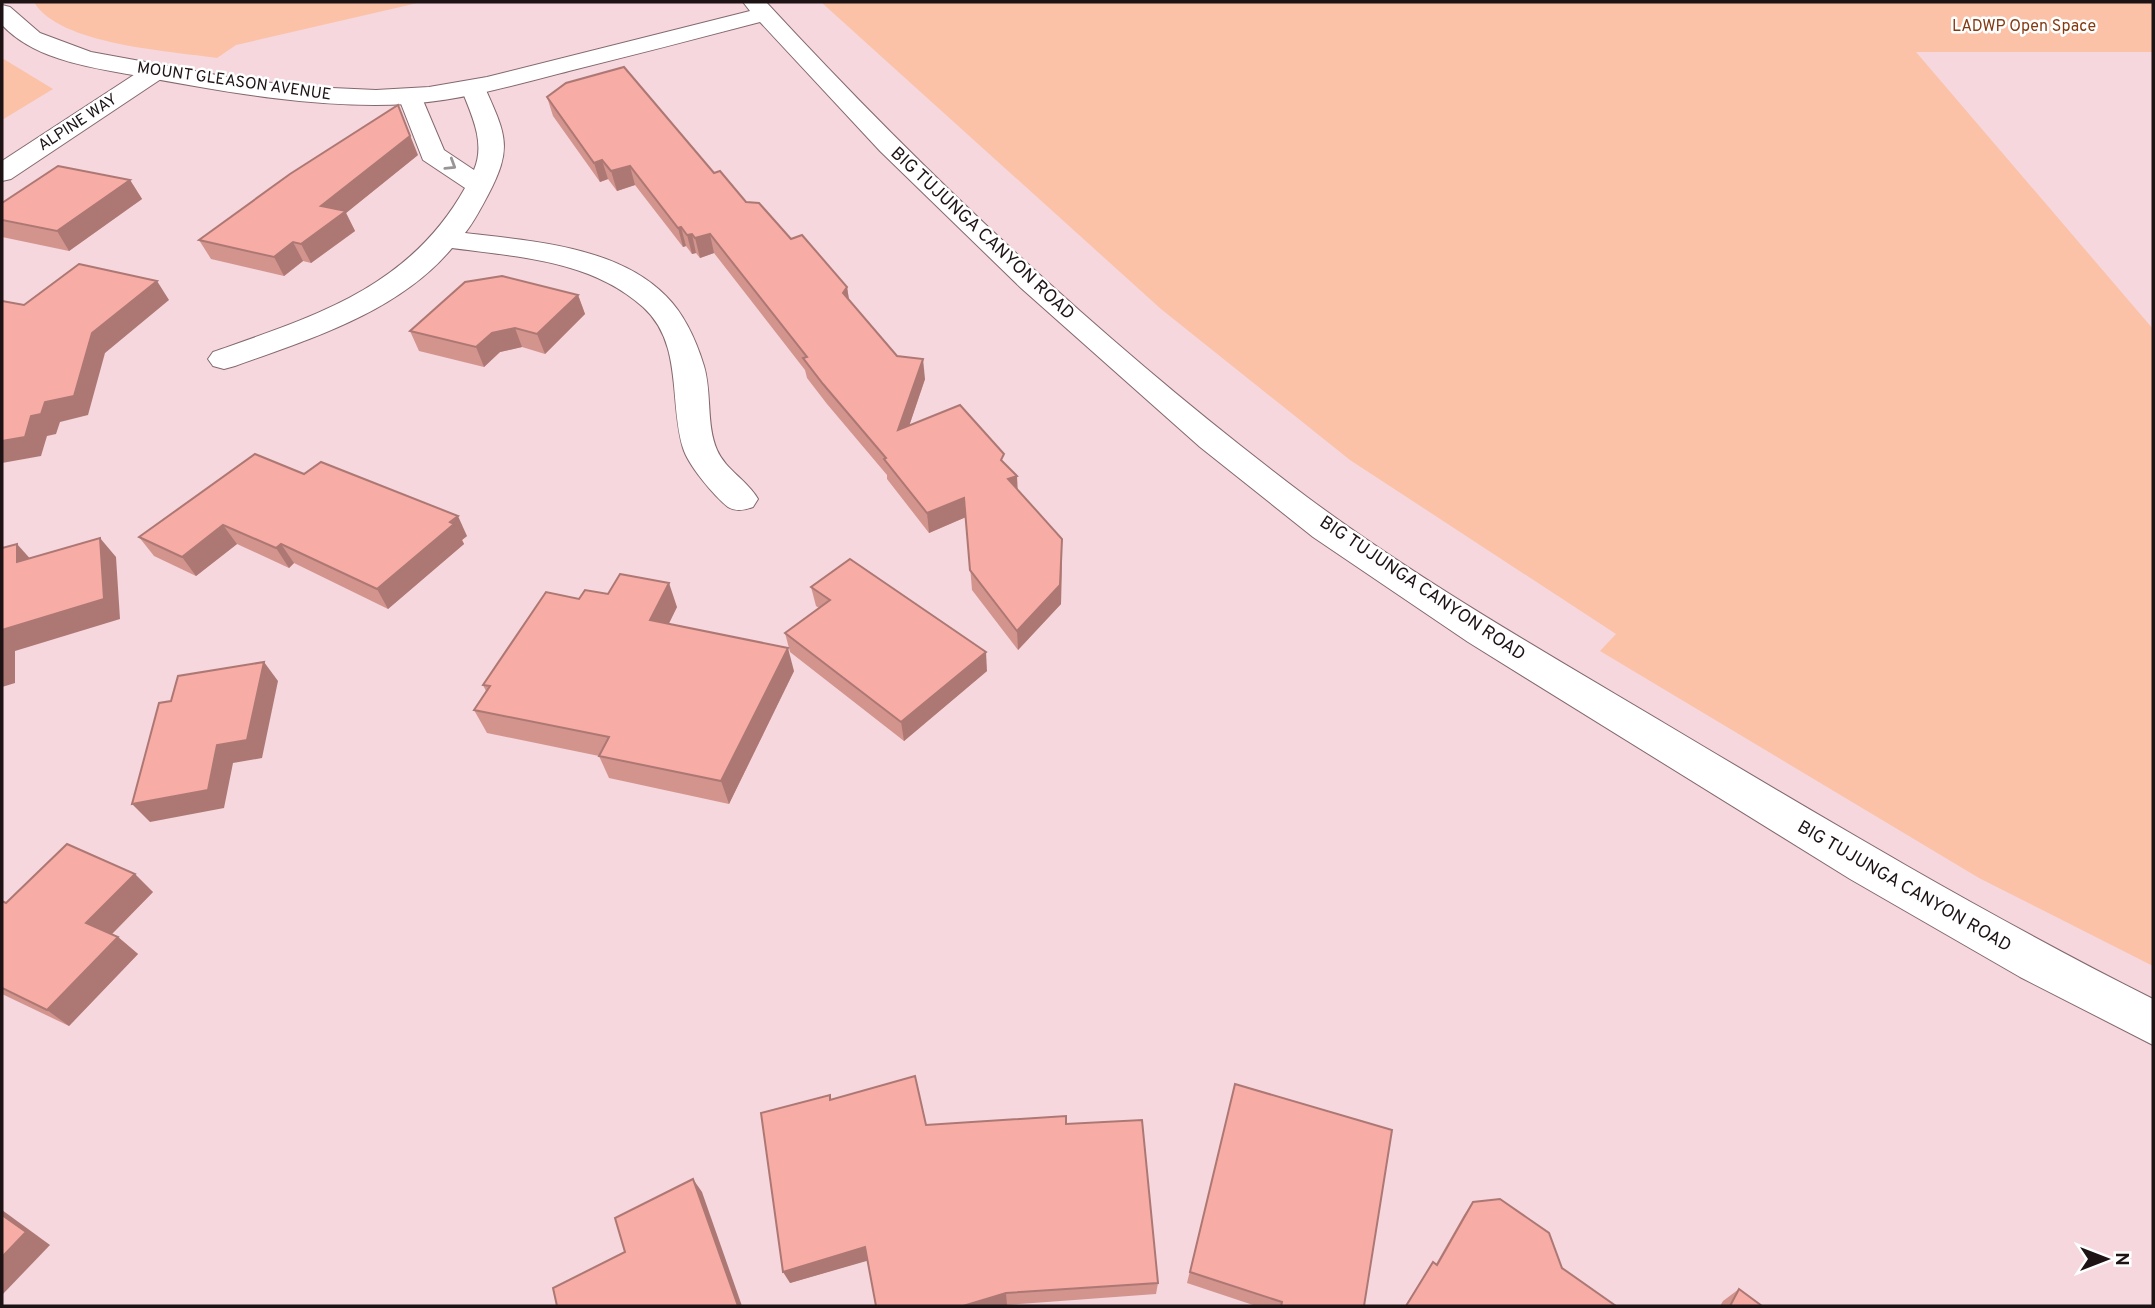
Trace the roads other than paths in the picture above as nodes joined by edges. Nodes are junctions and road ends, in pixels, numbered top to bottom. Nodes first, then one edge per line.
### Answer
1 (759, 8) edge
2 (2, 12) edge
3 (155, 72) junction
4 (473, 88) junction
5 (410, 96) junction
6 (2, 173) edge
7 (479, 185) junction
8 (446, 239) junction
9 (224, 359) dead end
10 (741, 499) dead end
11 (2153, 1023) edge

1 - 4 street, MOUNT GLEASON AVENUE
1 - 11 street, BIG TUJUNGA CANYON ROAD
2 - 3 street, MOUNT GLEASON AVENUE
3 - 5 street, MOUNT GLEASON AVENUE
3 - 6 street, ALPINE WAY
4 - 5 street, MOUNT GLEASON AVENUE
4 - 7 street
5 -> 7 street
7 - 8 street
8 - 9 street
8 - 10 street

